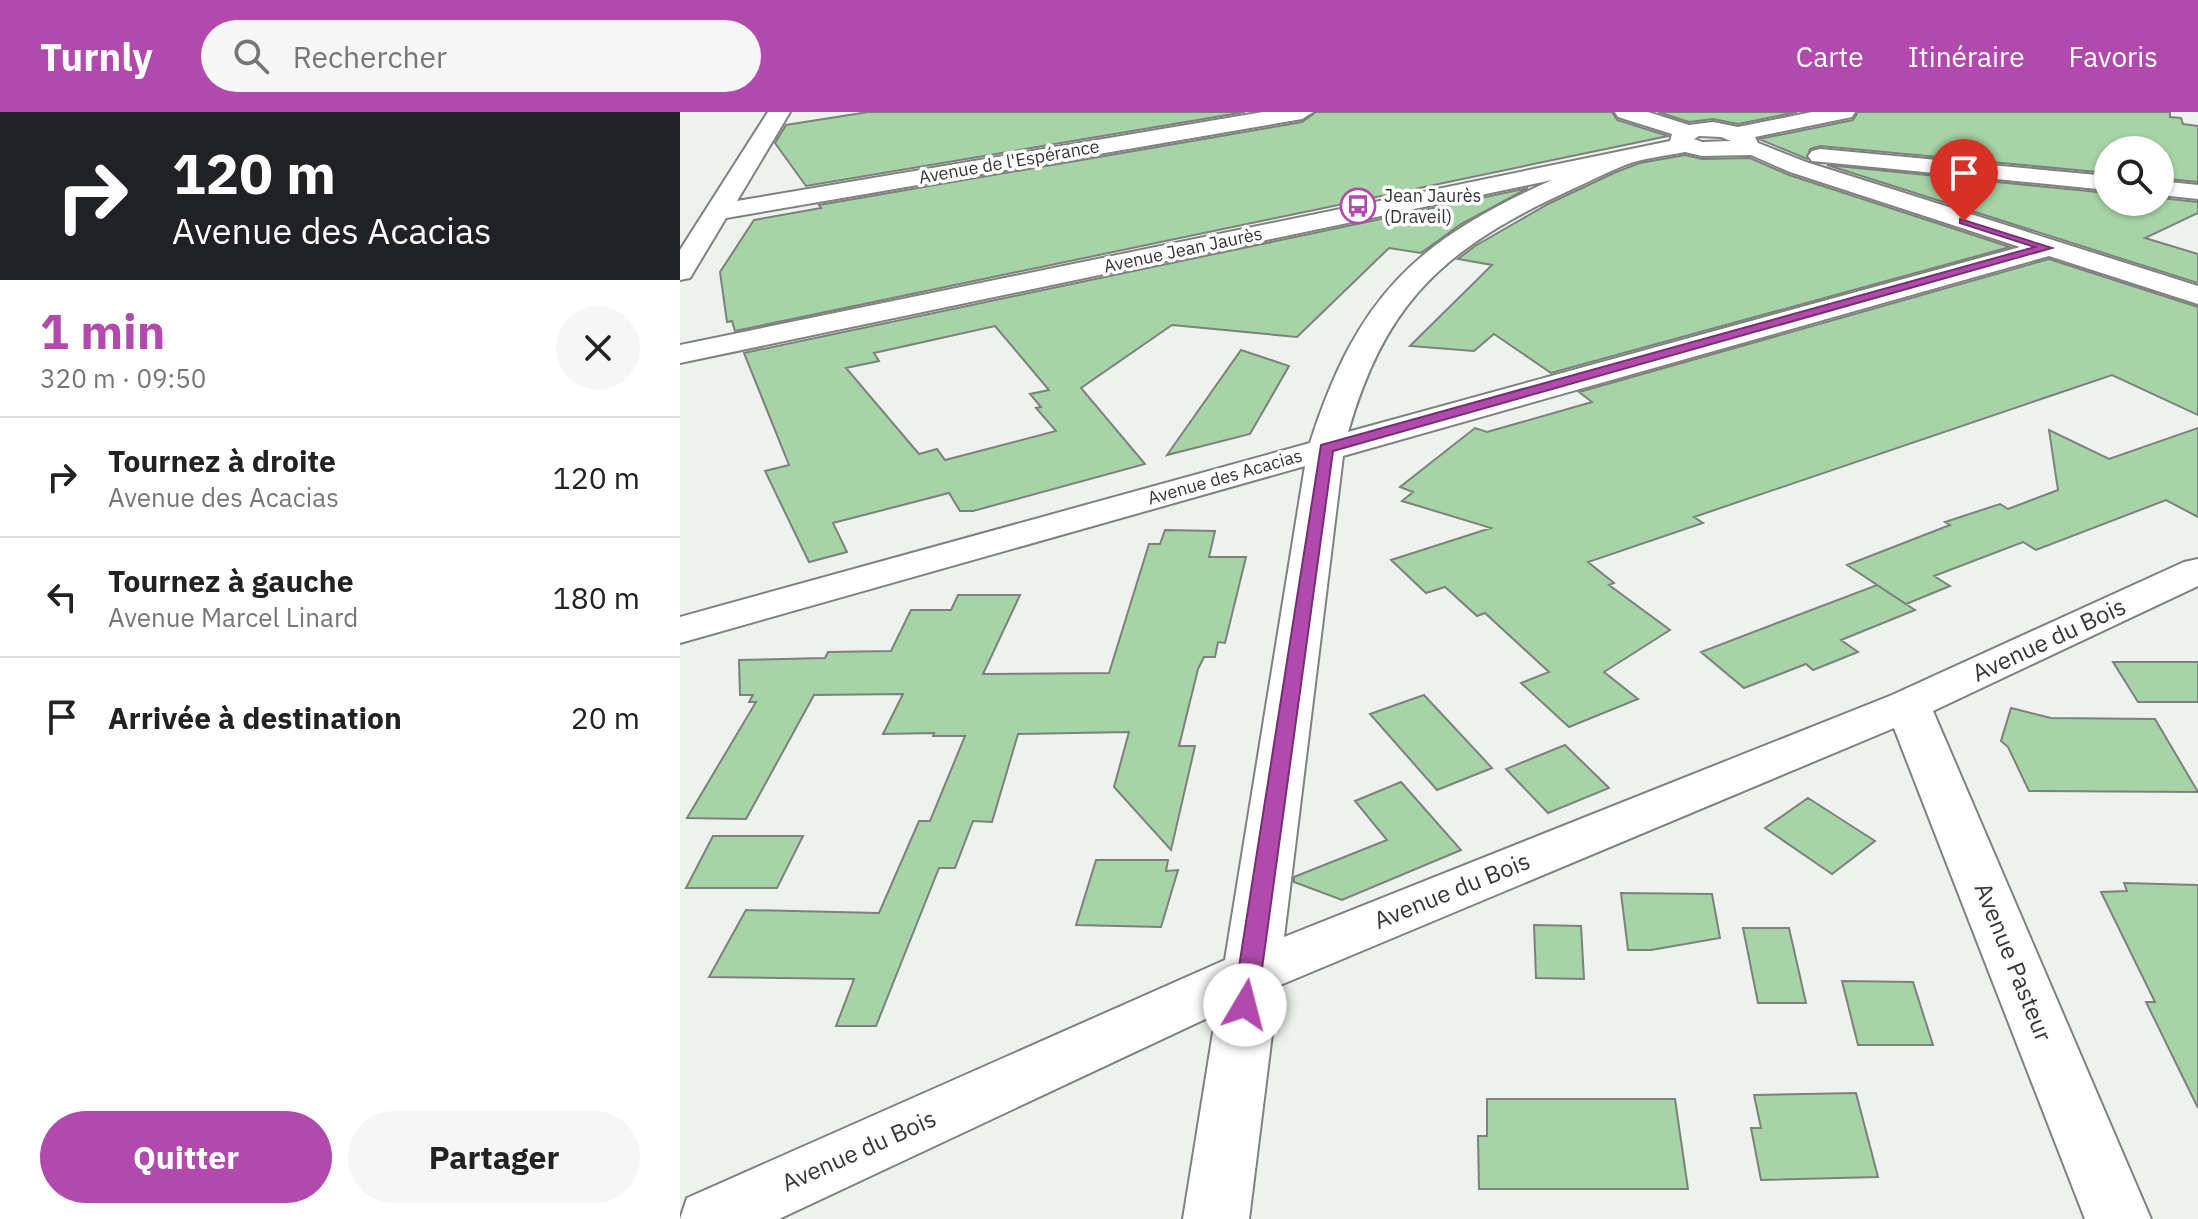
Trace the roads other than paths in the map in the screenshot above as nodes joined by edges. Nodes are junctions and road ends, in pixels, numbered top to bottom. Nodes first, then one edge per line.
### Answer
1 (779, 112) edge
2 (1302, 112) edge
3 (1626, 112) edge
4 (1844, 112) edge
5 (1688, 138) junction
6 (1747, 144) junction
7 (1622, 158) junction
8 (2094, 181) edge
9 (2174, 189) edge
10 (2198, 192) edge
11 (717, 212) junction
12 (2047, 248) junction
13 (680, 272) edge
14 (2198, 295) edge
15 (680, 354) edge
16 (1326, 448) junction
17 (2198, 571) edge
18 (680, 630) edge
19 (1908, 705) junction
20 (1249, 974) junction
21 (710, 1219) edge
22 (1216, 1219) edge
23 (2118, 1219) edge

1 - 11 street
2 - 11 street, Avenue de l'Espérance
3 - 5 street
4 - 6 street
5 - 6 street
5 - 7 street, Avenue Jean Jaurès
6 - 8 street
6 - 12 street
7 - 15 street, Avenue Jean Jaurès
7 - 16 street
9 - 10 street
11 - 13 street
12 - 14 street
12 - 16 street, Avenue des Acacias
16 - 18 street, Avenue des Acacias
16 - 20 street
17 - 19 street, Avenue du Bois
19 - 20 street, Avenue du Bois
19 - 23 street, Avenue Pasteur
20 - 21 street, Avenue du Bois
20 - 22 street

